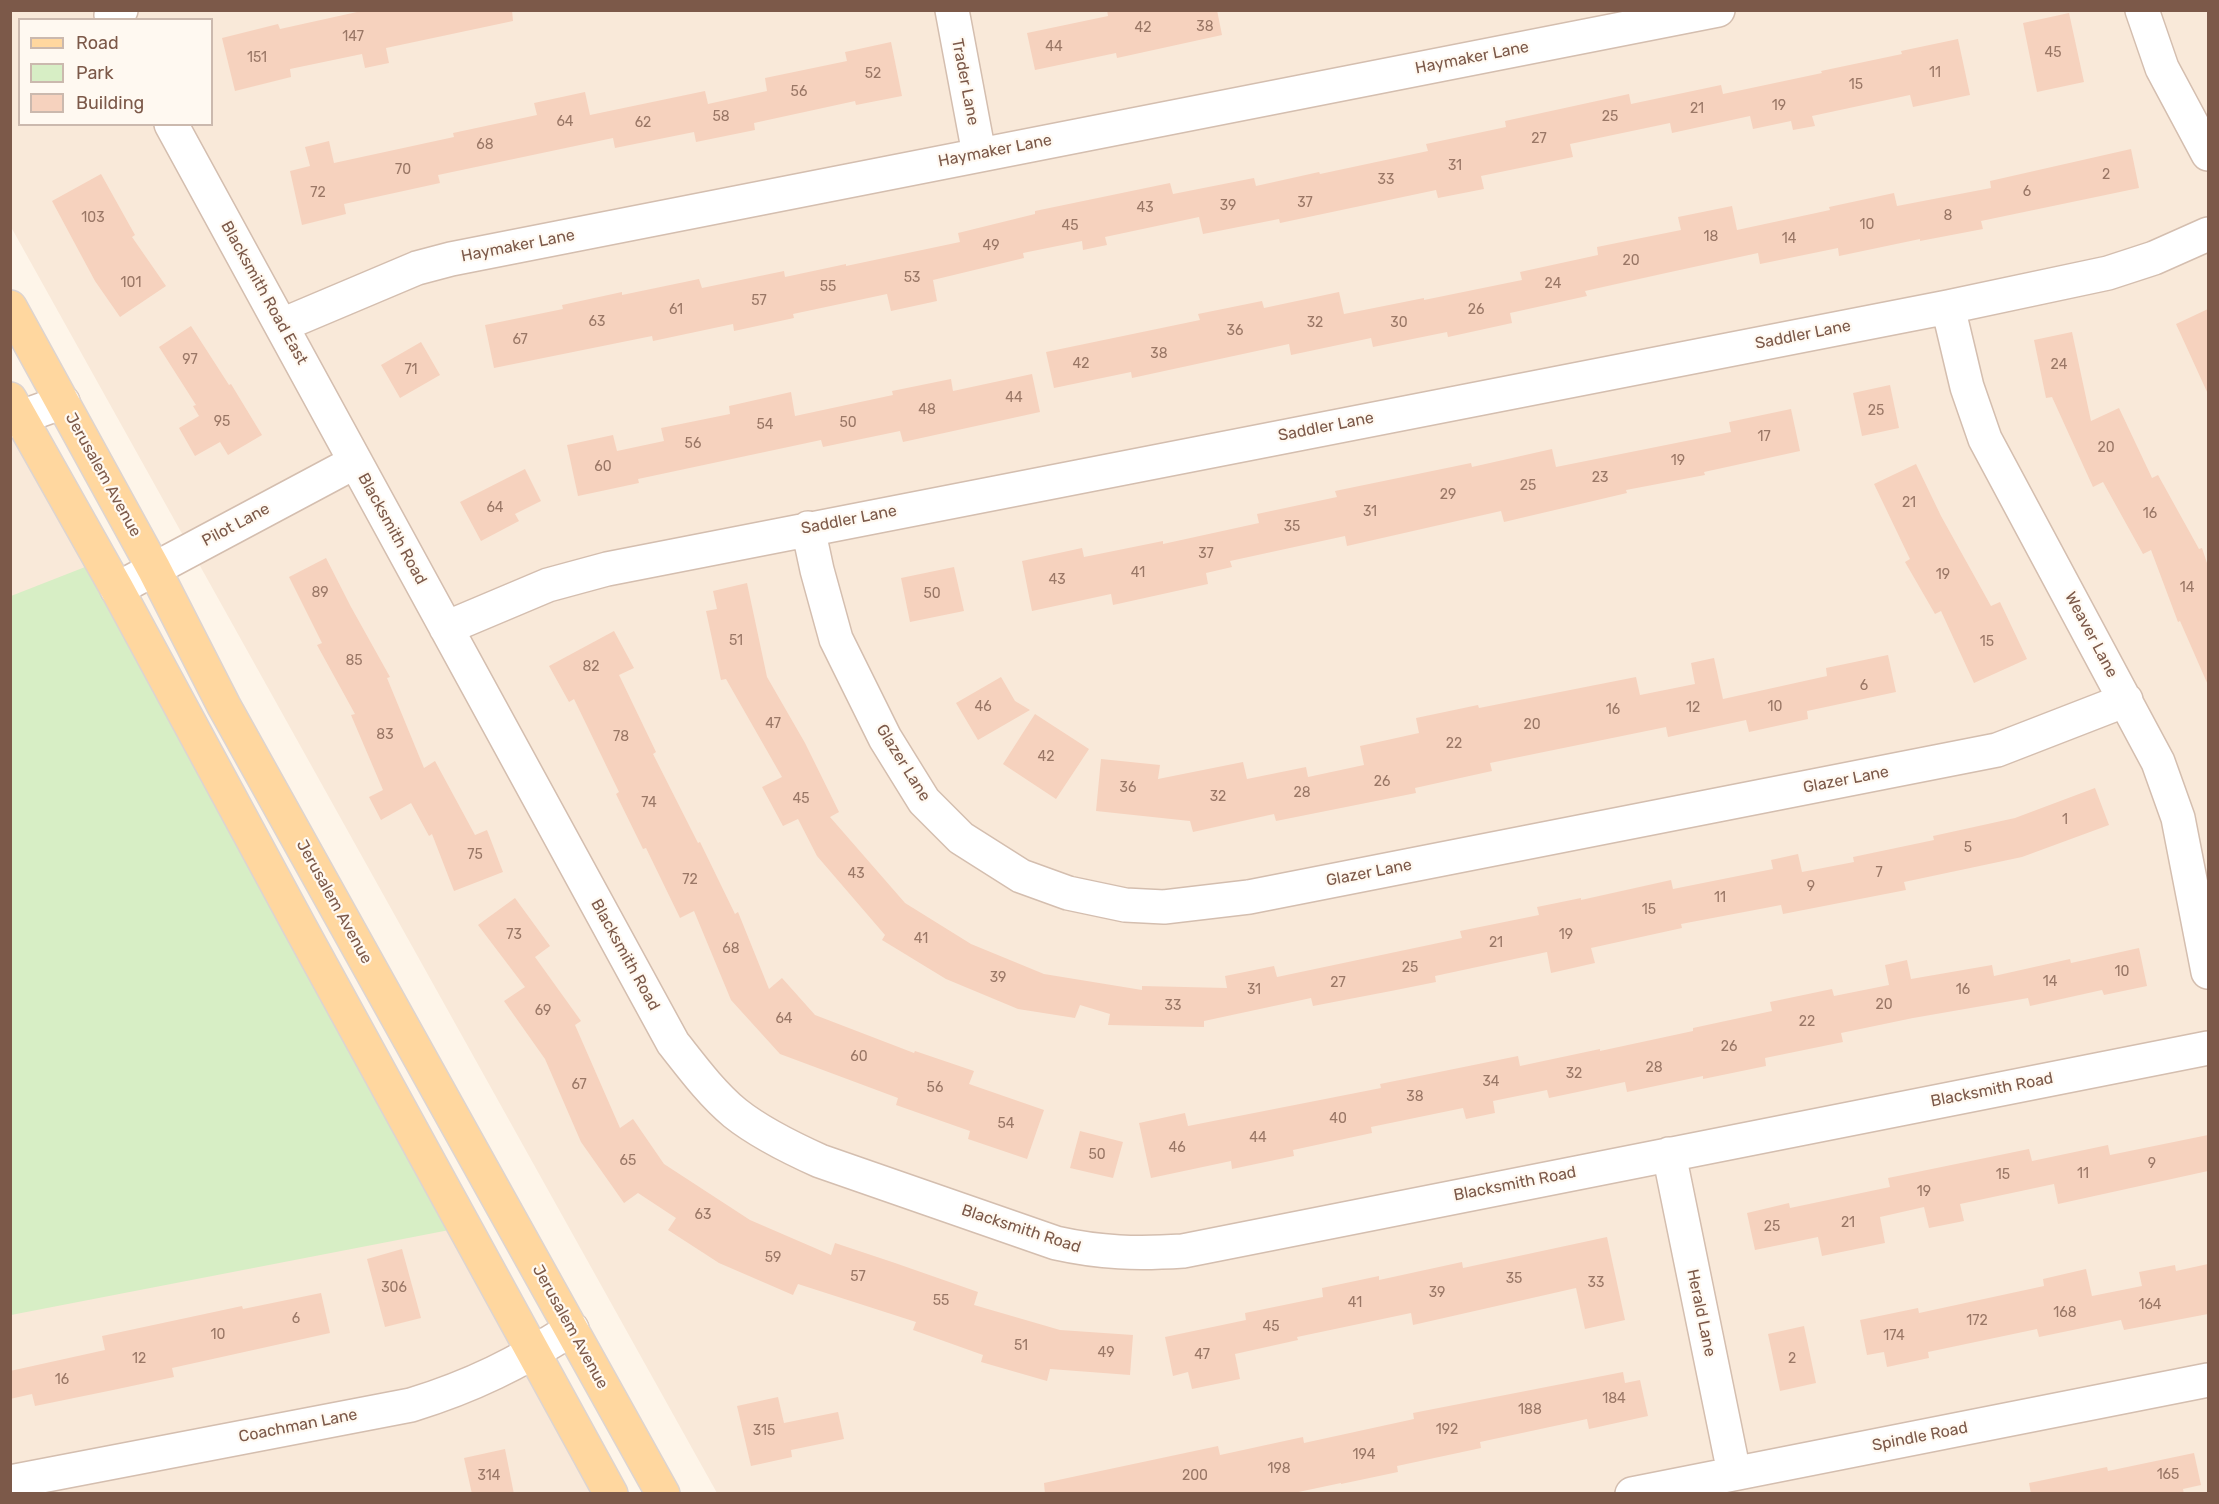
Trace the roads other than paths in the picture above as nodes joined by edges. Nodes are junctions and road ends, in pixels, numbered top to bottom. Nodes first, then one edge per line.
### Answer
1 (952, 10) edge
2 (1718, 10) edge
3 (2142, 10) edge
4 (172, 126) edge
5 (979, 154) junction
6 (2208, 154) edge
7 (2208, 234) edge
8 (10, 307) edge
9 (1948, 307) junction
10 (282, 325) junction
11 (63, 402) junction
12 (14, 412) edge
13 (355, 462) junction
14 (808, 528) junction
15 (154, 569) junction
16 (117, 589) junction
17 (446, 628) junction
18 (2126, 700) junction
19 (2208, 972) edge
20 (2208, 1048) edge
21 (1669, 1154) junction
22 (572, 1329) junction
23 (534, 1353) junction
24 (2208, 1380) edge
25 (1734, 1473) junction
26 (10, 1482) edge
27 (611, 1494) edge
28 (663, 1494) edge
29 (1632, 1494) edge

1 - 5 street, Trader Lane
2 - 5 street, Haymaker Lane
3 - 6 street
4 - 10 street, Blacksmith Road East
5 - 10 street, Haymaker Lane
7 - 9 street, Saddler Lane
8 - 11 main road, Jerusalem Avenue
9 - 14 street, Saddler Lane
9 - 18 street, Weaver Lane
10 - 13 street, Blacksmith Road East
11 - 12 street
11 - 15 main road, Jerusalem Avenue
12 - 16 main road
13 - 15 street, Pilot Lane
13 - 17 street, Blacksmith Road
14 - 17 street, Saddler Lane
14 - 18 street, Glazer Lane
15 - 16 street, Pilot Lane
15 - 22 main road, Jerusalem Avenue
16 - 23 main road
17 - 21 street, Blacksmith Road
18 - 19 street, Weaver Lane
20 - 21 street, Blacksmith Road
21 - 25 street, Herald Lane
22 - 23 street, Coachman Lane
22 - 28 main road, Jerusalem Avenue
23 - 26 street, Coachman Lane
23 - 27 main road
24 - 25 street, Spindle Road
25 - 29 street, Spindle Road

